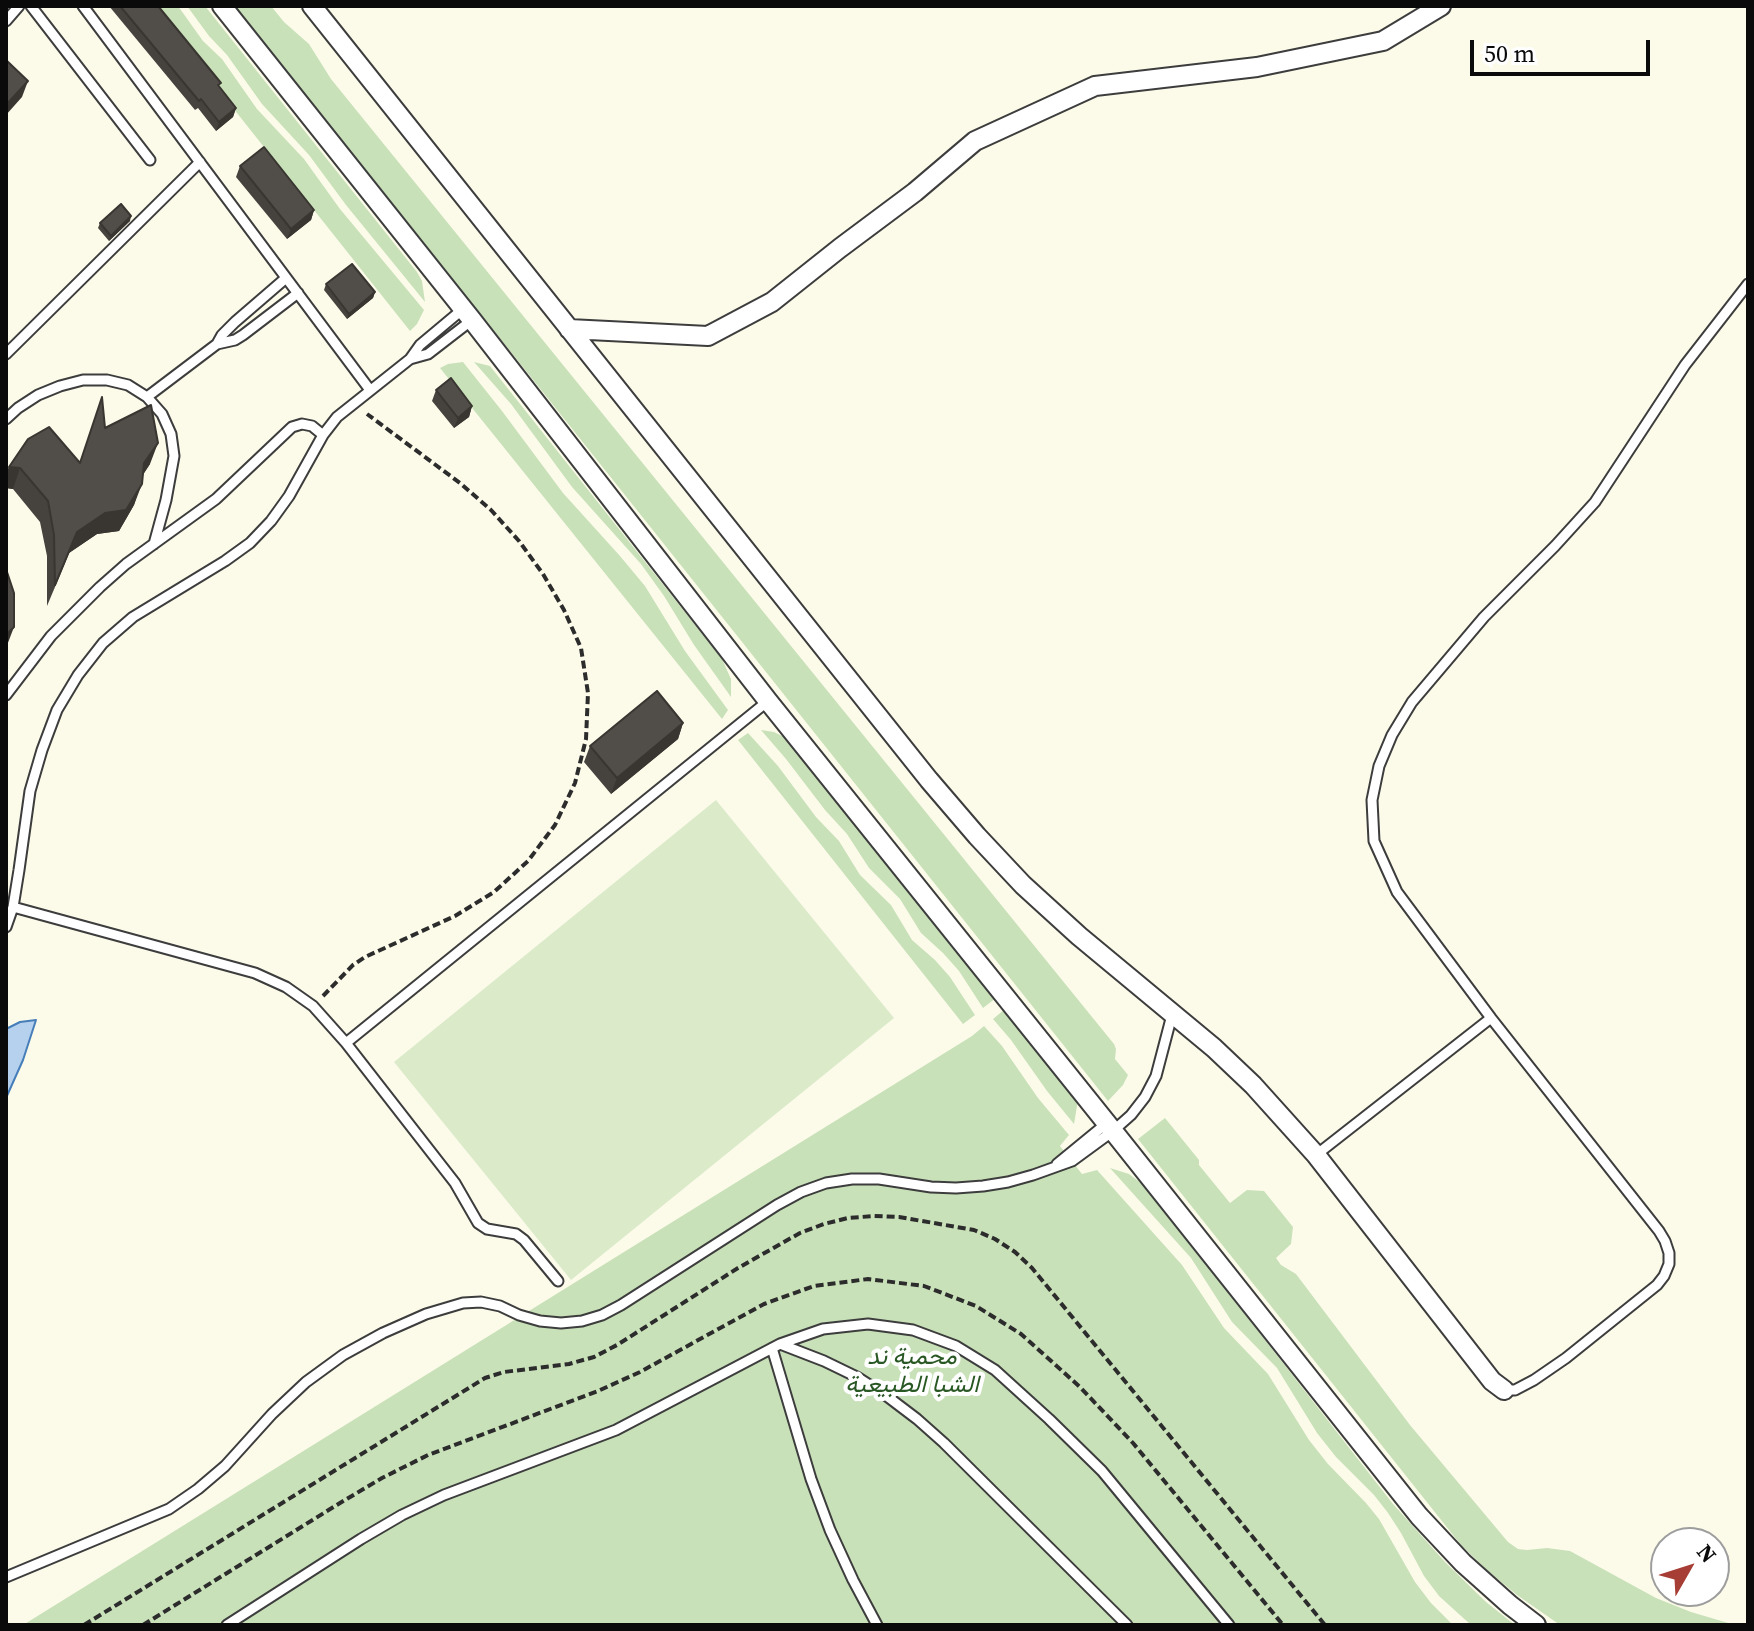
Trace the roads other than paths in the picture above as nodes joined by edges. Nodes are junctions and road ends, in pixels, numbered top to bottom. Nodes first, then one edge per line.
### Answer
1 (19, 6) edge
2 (31, 6) edge
3 (83, 6) edge
4 (222, 6) edge
5 (312, 6) edge
6 (1441, 6) edge
7 (6, 21) edge
8 (150, 160) dead end
9 (200, 162) junction
10 (286, 278) junction
11 (1748, 284) edge
12 (298, 293) junction
13 (468, 315) junction
14 (569, 329) junction
15 (217, 344) junction
16 (6, 354) edge
17 (370, 390) junction
18 (147, 397) junction
19 (6, 419) edge
20 (323, 435) junction
21 (154, 544) junction
22 (6, 695) edge
23 (768, 701) junction
24 (13, 907) junction
25 (6, 927) edge
26 (1172, 1015) junction
27 (1491, 1018) junction
28 (346, 1043) junction
29 (1110, 1127) junction
30 (1316, 1155) junction
31 (558, 1281) dead end
32 (776, 1346) junction
33 (1504, 1390) joint
34 (6, 1577) edge
35 (227, 1625) edge
36 (877, 1625) edge
37 (1127, 1625) edge
38 (1229, 1625) edge
39 (1536, 1625) edge

1 - 7 lane
2 - 8 lane
3 - 9 lane
4 - 13 street
5 - 14 street
6 - 14 street
9 - 10 lane
9 - 16 lane
10 - 12 lane
10 - 15 lane
11 - 27 lane
12 - 15 lane
12 - 17 lane
13 - 17 lane
13 - 23 street
14 - 26 street
15 - 18 lane
17 - 20 lane
18 - 19 lane
18 - 21 lane
20 - 21 lane
20 - 24 lane
21 - 22 lane
23 - 28 lane
23 - 29 street
24 - 25 lane
24 - 28 lane
26 - 29 lane
26 - 30 street
27 - 30 lane
27 - 33 lane
28 - 31 lane
29 - 34 lane
29 - 39 street
30 - 33 street
32 - 35 lane
32 - 36 lane
32 - 37 lane
32 - 38 lane

